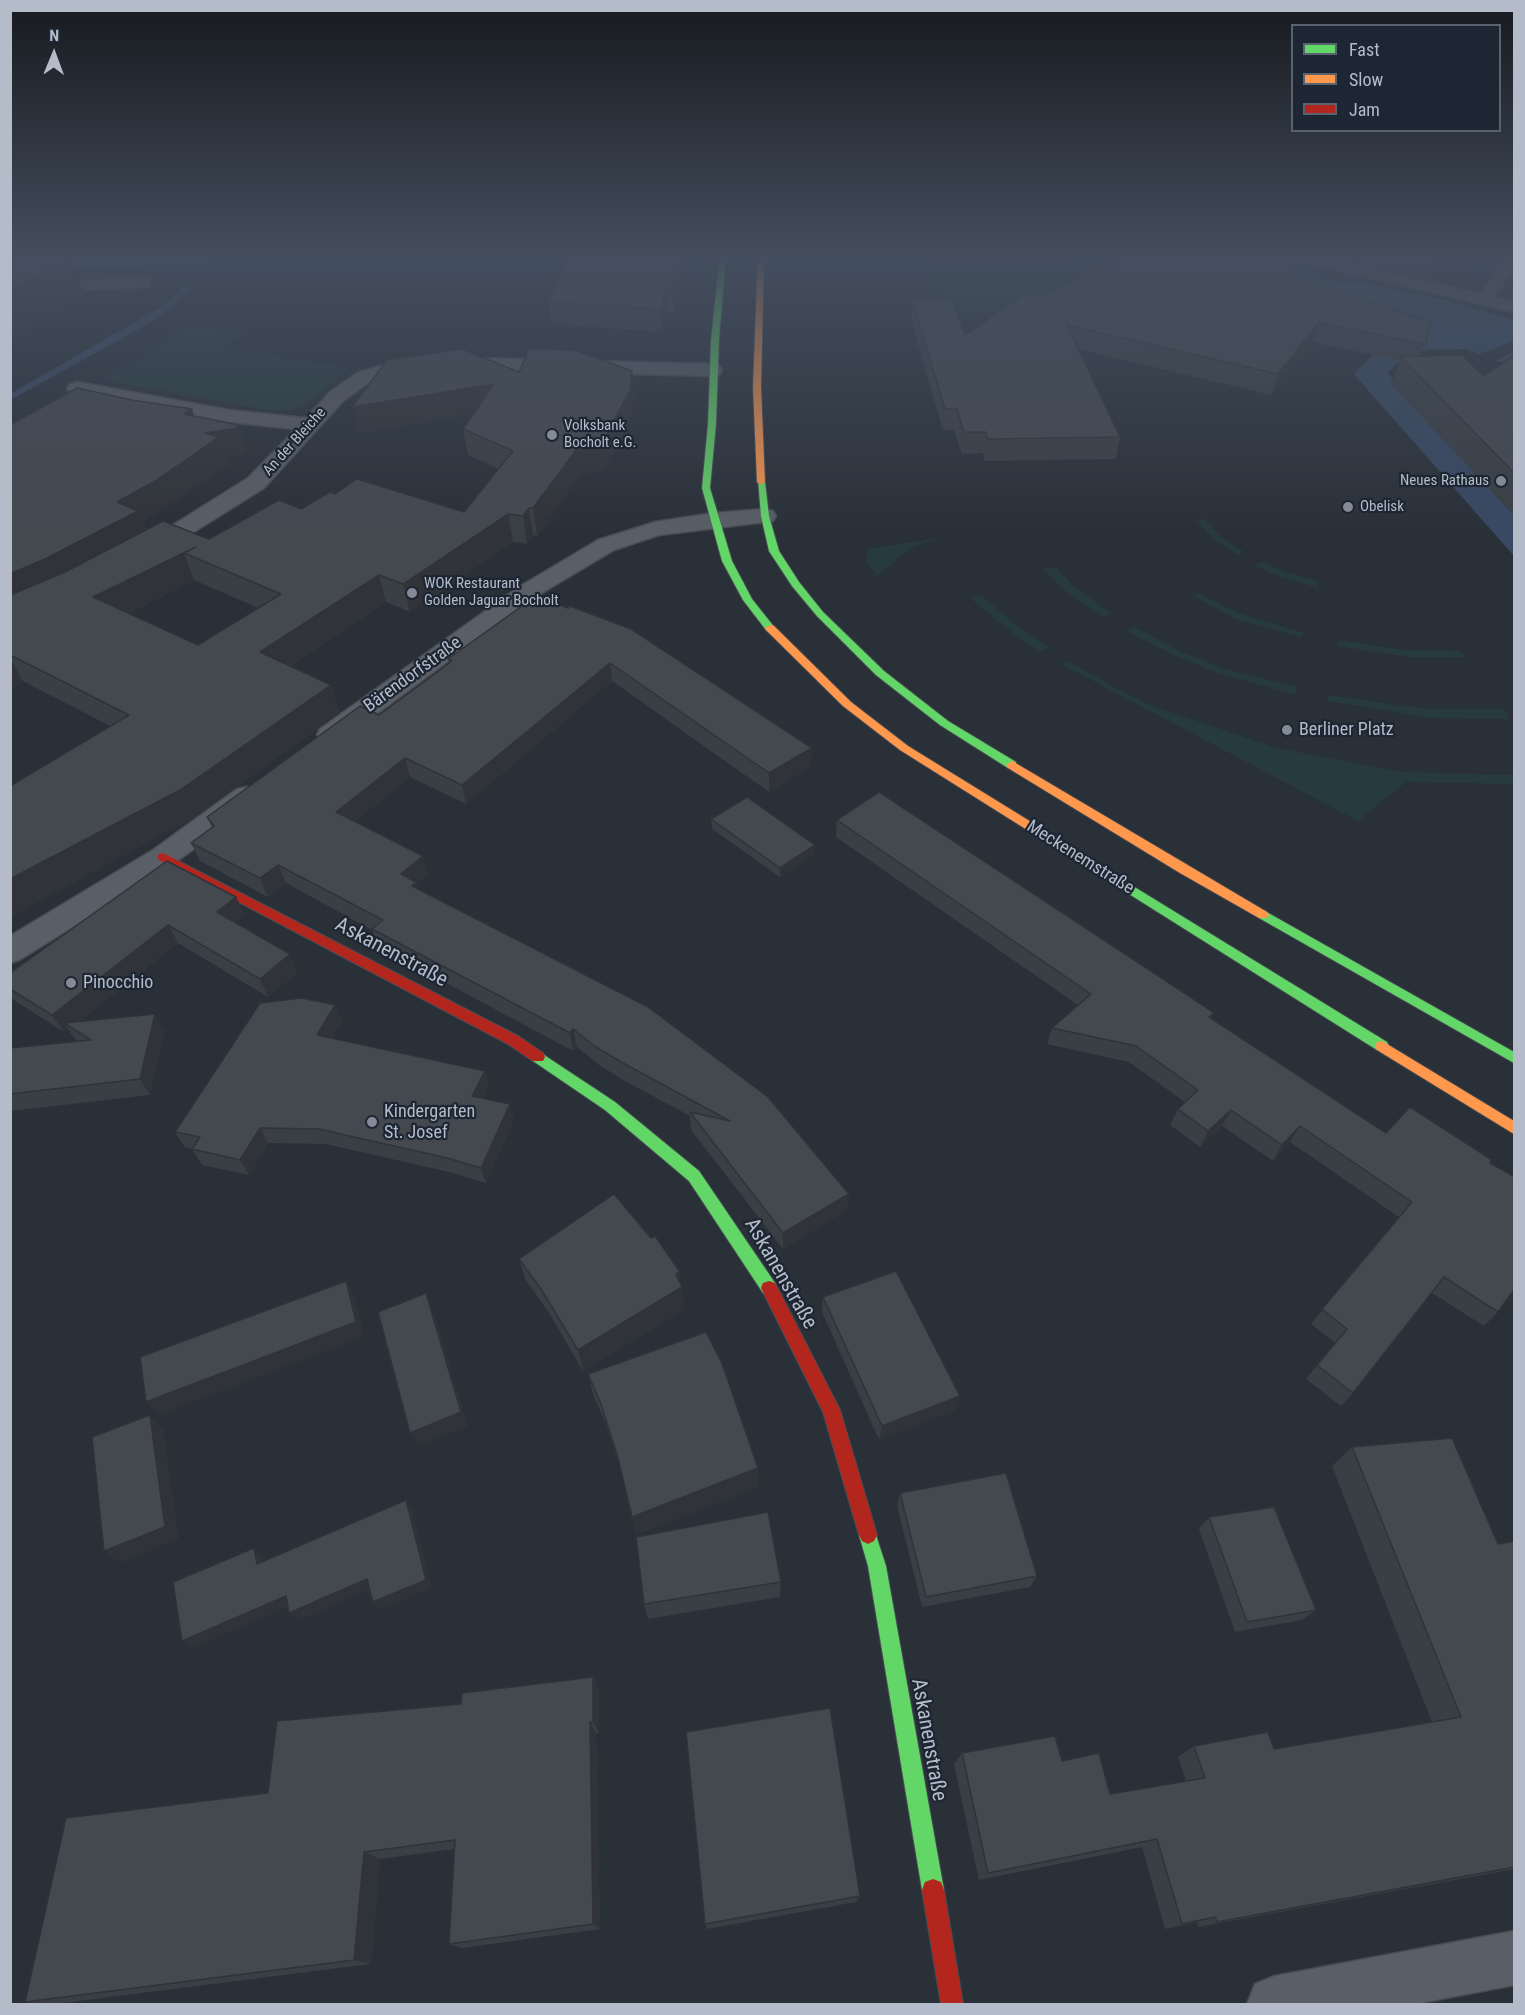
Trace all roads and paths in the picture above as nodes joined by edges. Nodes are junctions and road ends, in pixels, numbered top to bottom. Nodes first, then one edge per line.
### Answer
1 (715, 350) edge
2 (758, 350) edge
3 (713, 370) junction
4 (79, 397) edge
5 (310, 424) junction
6 (765, 516) junction
7 (714, 520) junction
8 (124, 564) edge
9 (313, 748) edge
10 (266, 782) edge
11 (163, 857) junction
12 (10, 951) edge
13 (1515, 1058) edge
14 (1515, 1128) edge
15 (1515, 1958) edge
16 (952, 2004) edge
17 (1275, 2004) edge

1 - 3 main road, Meckenemstraße
2 - 6 main road
3 - 5 street, An der Bleiche
3 - 7 main road, Meckenemstraße
4 - 5 street
5 - 8 street, An der Bleiche
6 - 7 street
6 - 13 main road
7 - 9 street, Bärendorfstraße
7 - 14 main road, Meckenemstraße
10 - 11 street
11 - 12 street
11 - 16 main road, Askanenstraße
15 - 17 street

